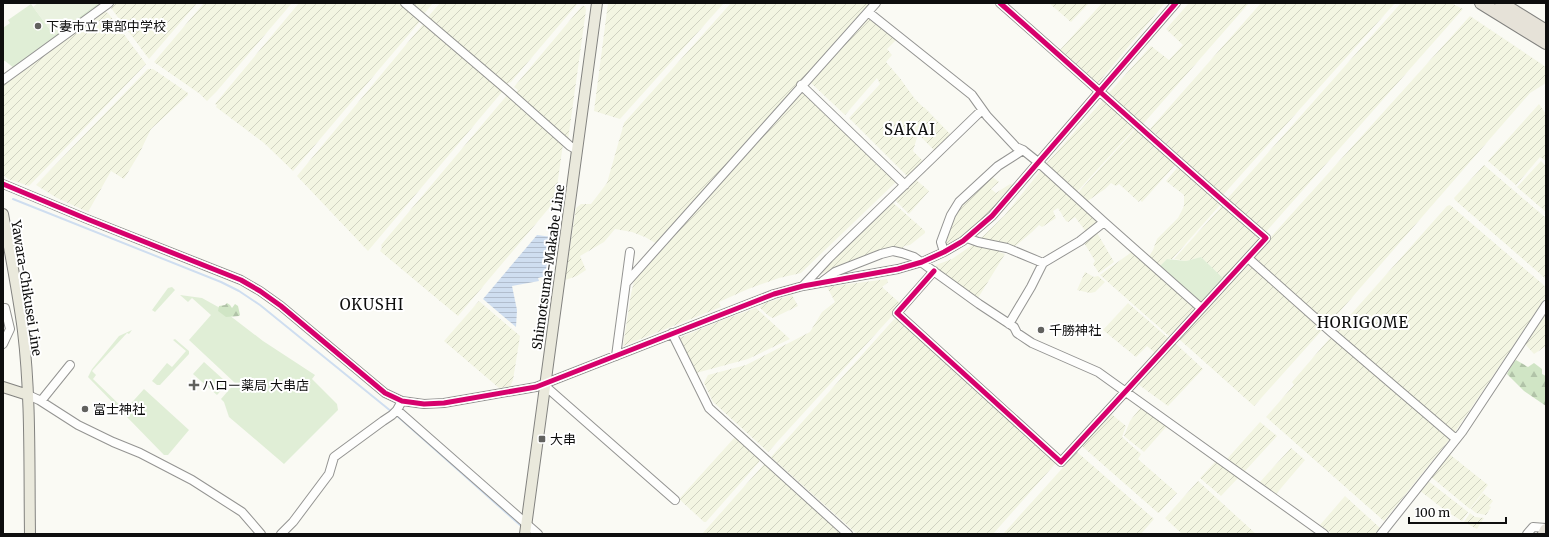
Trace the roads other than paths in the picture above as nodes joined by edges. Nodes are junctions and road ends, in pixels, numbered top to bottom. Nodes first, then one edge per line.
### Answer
1 (109, 3) edge
2 (405, 3) edge
3 (597, 3) edge
4 (876, 3) edge
5 (1000, 3) edge
6 (1176, 3) edge
7 (1481, 3) edge
8 (1503, 8) edge
9 (868, 12) junction
10 (1546, 26) edge
11 (1546, 31) edge
12 (1546, 43) edge
13 (1546, 49) edge
14 (3, 80) edge
15 (801, 85) junction
16 (1100, 91) junction
17 (982, 110) junction
18 (577, 150) junction
19 (1023, 150) junction
20 (1038, 162) junction
21 (3, 184) edge
22 (905, 185) junction
23 (3, 214) edge
24 (1104, 222) junction
25 (968, 238) junction
26 (630, 252) dead end
27 (944, 252) junction
28 (1248, 258) junction
29 (922, 262) junction
30 (1043, 263) junction
31 (934, 271) junction
32 (626, 282) junction
33 (821, 282) junction
34 (803, 286) junction
35 (1546, 305) edge
36 (3, 308) edge
37 (1201, 308) junction
38 (1009, 324) junction
39 (672, 333) junction
40 (3, 344) edge
41 (616, 356) junction
42 (70, 365) dead end
43 (544, 384) junction
44 (3, 388) edge
45 (1124, 391) junction
46 (28, 396) junction
47 (402, 400) junction
48 (41, 401) junction
49 (395, 413) junction
50 (1456, 440) junction
51 (675, 500) dead end
52 (525, 529) edge
53 (1546, 529) edge
54 (30, 534) edge
55 (260, 534) edge
56 (281, 534) edge
57 (538, 534) edge
58 (848, 534) edge
59 (1324, 534) edge
60 (1381, 534) edge
61 (1527, 534) edge
62 (1544, 534) edge

1 - 14 street
2 - 18 street
3 - 18 main road, Shimotsuma-Makabe Line
4 - 9 street
5 - 16 street
6 - 16 street
7 - 8 highway
8 - 10 highway
8 - 11 highway
8 - 12 highway
8 - 13 highway
9 - 15 street
9 - 17 street
15 - 22 street
15 - 32 street
16 - 20 street
16 - 28 street
17 - 19 street
17 - 22 street
18 - 43 main road, Shimotsuma-Makabe Line
19 - 20 street
19 - 27 street
20 - 24 street
20 - 25 street
21 - 47 street
22 - 34 street
23 - 46 main road, Yawara-Chikusei Line
24 - 30 street
24 - 37 street
25 - 27 street
25 - 30 street
26 - 32 street
27 - 29 street
28 - 37 street
28 - 50 street
29 - 31 street
29 - 33 street
29 - 33 street
30 - 38 street
31 - 38 street
31 - 45 street
32 - 41 street
33 - 34 street
34 - 39 street
35 - 50 street
36 - 40 street
37 - 45 street
38 - 45 street
39 - 41 street
39 - 58 street
41 - 43 street
42 - 48 street
43 - 47 street
43 - 51 street
43 - 52 main road, Shimotsuma-Makabe Line
44 - 46 main road
45 - 59 street
46 - 48 street
46 - 54 main road, Yawara-Chikusei Line
47 - 49 street
48 - 55 street
49 - 52 street
49 - 56 street
50 - 60 street
52 - 57 street
53 - 61 street
53 - 62 highway

